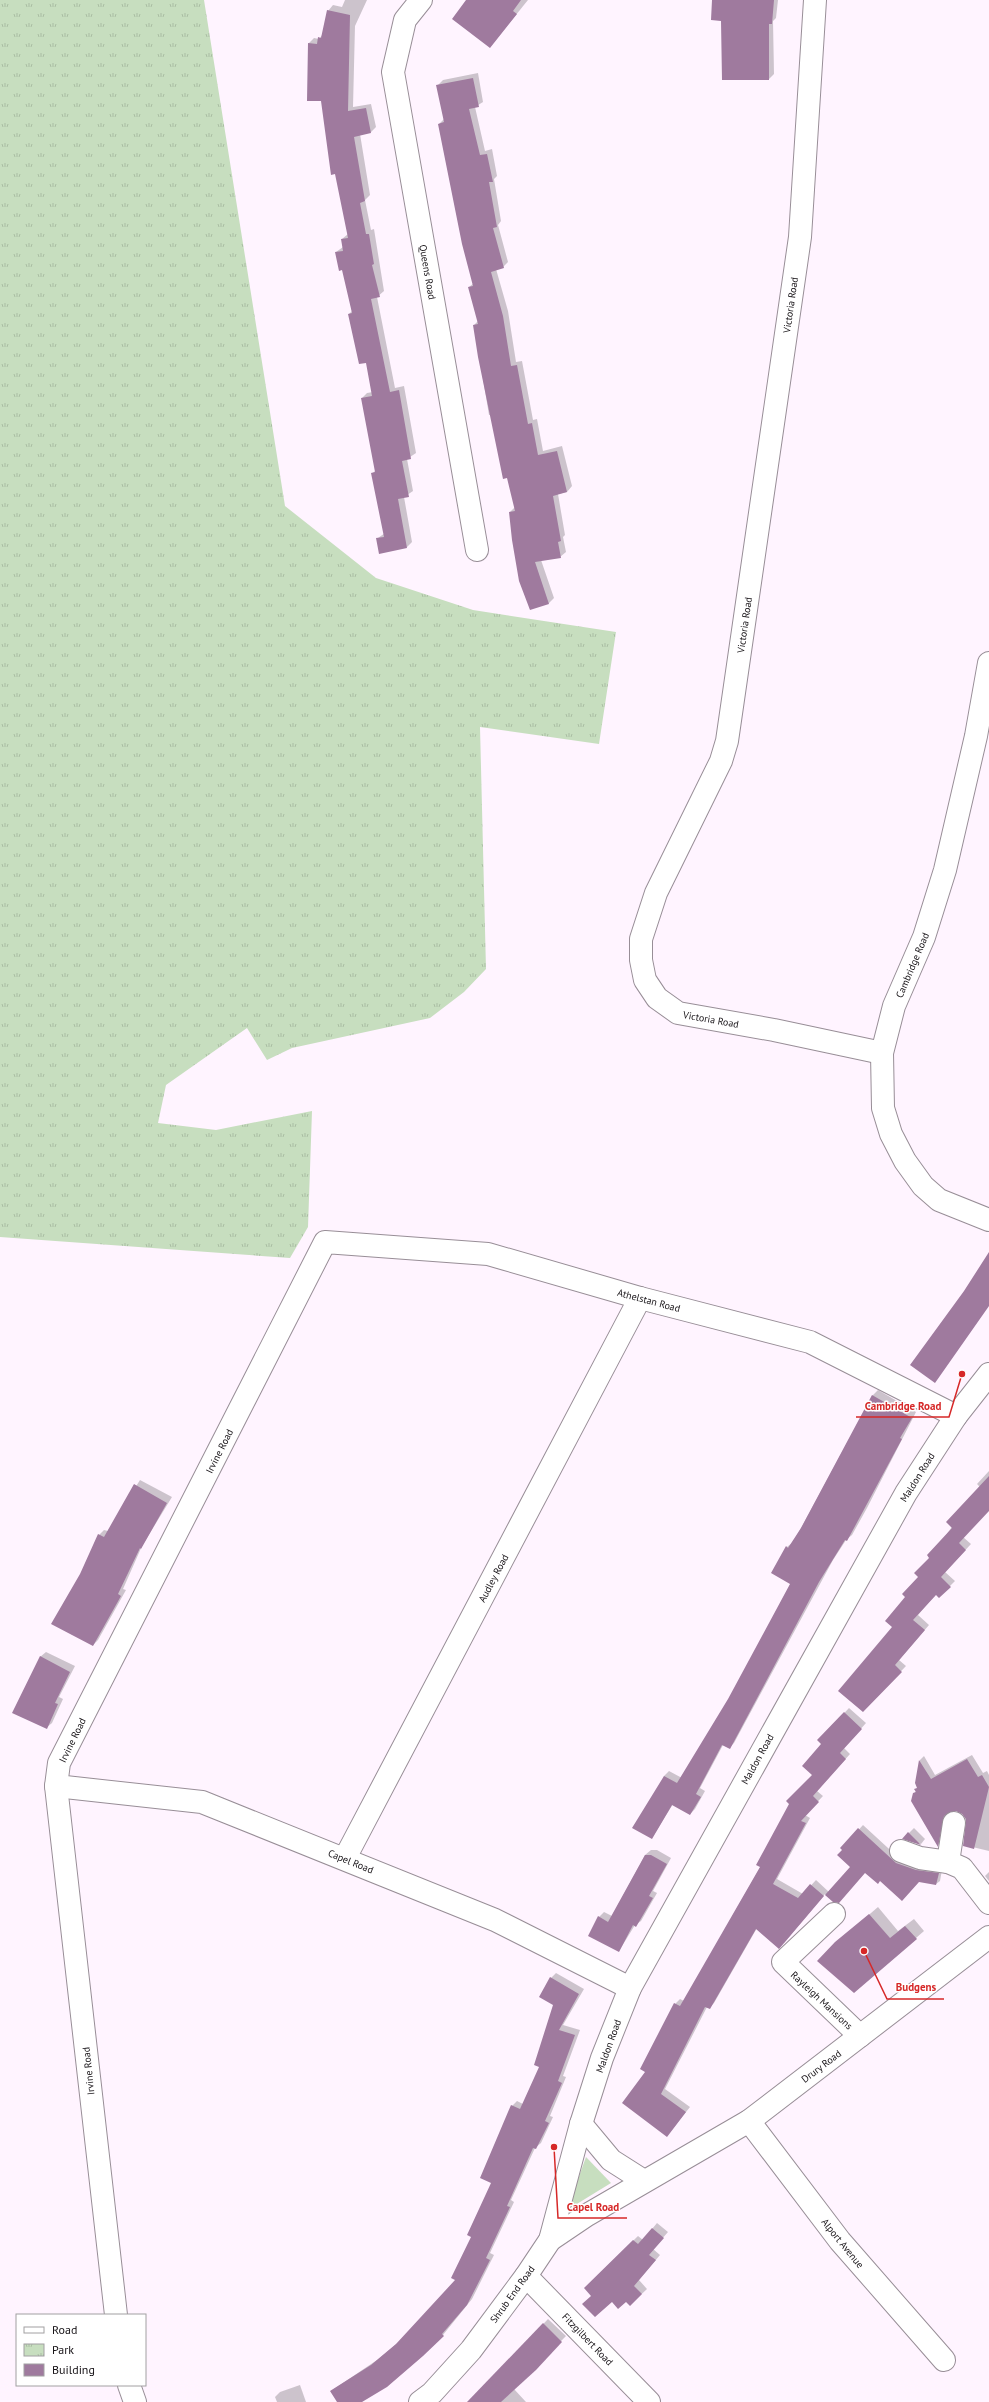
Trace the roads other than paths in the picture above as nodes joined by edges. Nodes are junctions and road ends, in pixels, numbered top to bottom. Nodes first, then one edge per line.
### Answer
1 (421, 0) edge
2 (815, 0) edge
3 (477, 550) dead end
4 (989, 663) edge
5 (882, 1053) junction
6 (989, 1220) edge
7 (325, 1242) joint
8 (640, 1298) junction
9 (989, 1374) edge
10 (956, 1416) junction
11 (56, 1786) junction
12 (954, 1823) dead end
13 (901, 1851) dead end
14 (345, 1858) junction
15 (948, 1862) junction
16 (989, 1903) edge
17 (834, 1914) dead end
18 (989, 1937) edge
19 (630, 1988) junction
20 (860, 2036) junction
21 (749, 2121) junction
22 (581, 2124) junction
23 (570, 2166) joint
24 (644, 2181) junction
25 (550, 2240) junction
26 (526, 2276) junction
27 (116, 2314) edge
28 (944, 2360) dead end
29 (128, 2386) edge
30 (134, 2402) edge
31 (420, 2402) edge
32 (649, 2402) edge

1 - 3 street, Queens Road
2 - 5 street, Victoria Road
4 - 5 street, Cambridge Road
5 - 6 street, Cambridge Road
7 - 8 street, Athelstan Road
7 - 11 street, Irvine Road
8 - 10 street, Athelstan Road
8 - 14 street, Audley Road
9 - 10 street, Maldon Road
10 - 19 street, Maldon Road
11 - 14 street, Capel Road
11 - 27 street, Irvine Road
12 - 15 street
13 - 15 street
14 - 19 street, Capel Road
15 - 16 street
17 - 20 street, Rayleigh Mansions
18 - 20 street, Drury Road
19 - 22 street, Maldon Road
20 - 21 street, Drury Road
21 - 24 street, Drury Road
21 - 28 street, Alport Avenue
22 - 23 street, Maldon Road
22 - 24 street
23 - 25 street, Shrub End Road
24 - 25 street, Drury Road
25 - 26 street, Shrub End Road
26 - 31 street, Shrub End Road
26 - 32 street, Fitzgilbert Road
29 - 30 street

